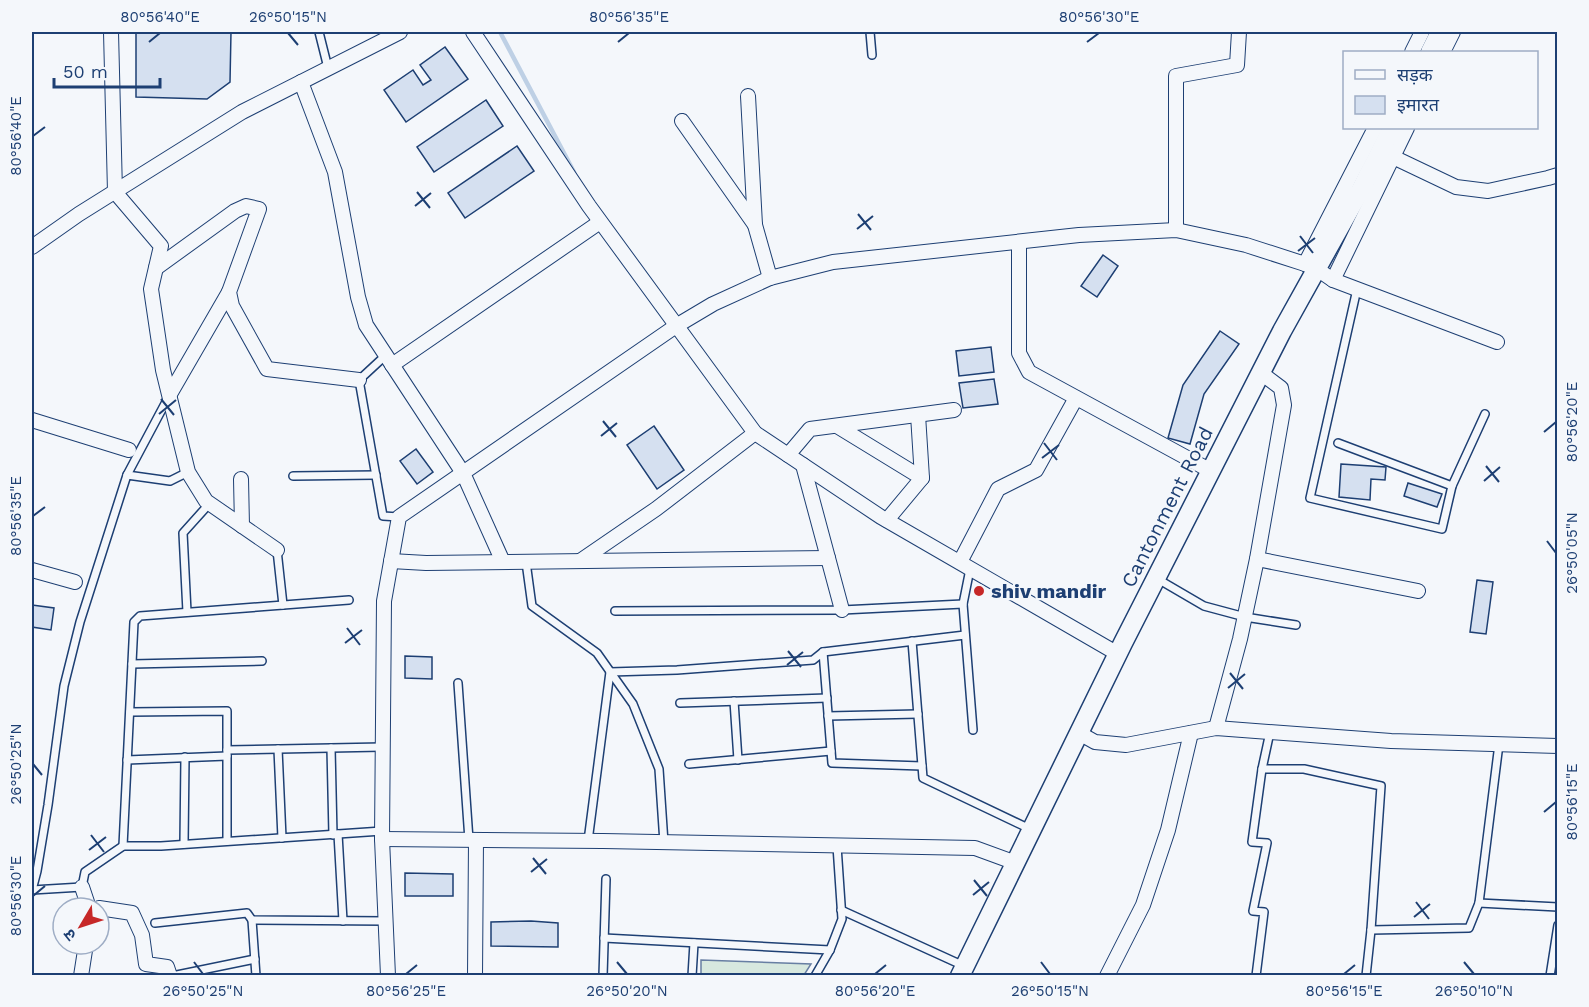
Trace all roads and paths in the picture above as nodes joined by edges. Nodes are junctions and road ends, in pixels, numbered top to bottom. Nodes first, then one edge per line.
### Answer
1 (111, 32) edge
2 (319, 32) edge
3 (400, 32) edge
4 (473, 32) edge
5 (870, 32) edge
6 (1239, 32) edge
7 (1422, 32) edge
8 (1440, 32) edge
9 (1453, 32) edge
10 (1412, 51) edge
11 (1430, 51) edge
12 (1444, 51) edge
13 (872, 55) dead end
14 (328, 68) junction
15 (302, 82) junction
16 (748, 96) dead end
17 (682, 121) dead end
18 (1375, 129) edge
19 (1391, 129) edge
20 (1407, 129) edge
21 (1393, 157) junction
22 (1557, 175) edge
23 (115, 192) junction
24 (600, 222) junction
25 (755, 225) junction
26 (1176, 230) junction
27 (1019, 242) junction
28 (32, 247) edge
29 (1311, 267) junction
30 (156, 268) junction
31 (770, 278) junction
32 (1333, 280) junction
33 (1357, 289) junction
34 (229, 292) junction
35 (676, 326) junction
36 (1497, 342) dead end
37 (389, 360) junction
38 (1261, 374) junction
39 (359, 380) junction
40 (170, 394) junction
41 (1076, 398) junction
42 (954, 410) dead end
43 (1485, 414) dead end
44 (918, 415) junction
45 (32, 420) edge
46 (837, 426) junction
47 (755, 433) junction
48 (1338, 442) dead end
49 (129, 450) dead end
50 (788, 455) junction
51 (803, 465) junction
52 (1211, 471) junction
53 (188, 472) junction
54 (463, 473) junction
55 (127, 475) junction
56 (293, 476) dead end
57 (376, 476) junction
58 (922, 478) junction
59 (241, 479) dead end
60 (1452, 486) junction
61 (210, 503) junction
62 (399, 517) junction
63 (887, 520) junction
64 (242, 526) junction
65 (277, 550) joint
66 (828, 558) junction
67 (1257, 558) junction
68 (391, 561) junction
69 (579, 561) junction
70 (503, 562) junction
71 (525, 562) junction
72 (965, 565) junction
73 (32, 570) edge
74 (1156, 578) junction
75 (75, 582) dead end
76 (1418, 591) dead end
77 (349, 600) dead end
78 (963, 604) junction
79 (283, 605) junction
80 (842, 610) junction
81 (615, 611) dead end
82 (187, 612) junction
83 (1245, 617) junction
84 (1296, 625) dead end
85 (965, 635) junction
86 (912, 641) junction
87 (823, 652) junction
88 (1118, 654) junction
89 (262, 661) dead end
90 (132, 664) junction
91 (610, 672) junction
92 (458, 683) dead end
93 (827, 698) junction
94 (734, 701) junction
95 (680, 703) dead end
96 (130, 712) junction
97 (918, 714) junction
98 (828, 716) junction
99 (1216, 728) junction
100 (973, 730) dead end
101 (1270, 732) junction
102 (1079, 733) junction
103 (1191, 733) junction
104 (1499, 744) junction
105 (1557, 746) edge
106 (382, 747) junction
107 (331, 748) junction
108 (279, 749) junction
109 (831, 751) junction
110 (227, 753) junction
111 (185, 757) junction
112 (128, 760) junction
113 (738, 760) junction
114 (690, 764) dead end
115 (922, 766) junction
116 (1262, 769) junction
117 (1032, 830) junction
118 (335, 834) junction
119 (382, 835) junction
120 (282, 838) junction
121 (472, 840) junction
122 (588, 841) junction
123 (227, 842) junction
124 (664, 843) junction
125 (184, 844) junction
126 (123, 846) junction
127 (837, 846) junction
128 (1016, 863) junction
129 (606, 879) dead end
130 (82, 887) junction
131 (32, 890) edge
132 (87, 896) edge
133 (1479, 903) junction
134 (1557, 907) edge
135 (111, 910) edge
136 (841, 910) junction
137 (252, 920) junction
138 (343, 921) junction
139 (385, 921) junction
140 (155, 923) dead end
141 (1557, 925) edge
142 (1371, 930) junction
143 (604, 939) junction
144 (1556, 940) edge
145 (694, 943) junction
146 (830, 950) junction
147 (84, 956) edge
148 (255, 959) junction
149 (963, 971) edge
150 (81, 975) edge
151 (171, 975) edge
152 (256, 975) edge
153 (388, 975) edge
154 (475, 975) edge
155 (603, 975) edge
156 (692, 975) edge
157 (815, 975) edge
158 (1109, 975) edge
159 (1256, 975) edge
160 (1366, 975) edge
161 (1551, 975) edge

1 - 23 street
2 - 14 lane
3 - 14 street
4 - 24 street
5 - 13 lane
6 - 26 street
7 - 10 street
8 - 11 street
9 - 12 street
14 - 15 street
15 - 23 street
15 - 37 street
16 - 25 street
17 - 25 street
18 - 29 street
19 - 29 street, Cantonment Road
20 - 21 street
21 - 22 street
21 - 32 street
23 - 28 street
23 - 30 street
24 - 35 street
24 - 37 street
25 - 31 street
26 - 27 street
26 - 29 street
27 - 31 street
27 - 41 street
29 - 32 street
29 - 38 street, Cantonment Road
30 - 34 street
30 - 40 street
31 - 35 street
32 - 33 street
33 - 36 street
33 - 60 lane
34 - 39 street
34 - 40 street
35 - 47 street
35 - 54 street
37 - 39 lane
37 - 54 street
38 - 52 street, Cantonment Road
38 - 67 street
39 - 57 lane
40 - 53 street
40 - 55 lane
41 - 52 street
41 - 72 street
42 - 44 street
43 - 60 lane
44 - 46 street
44 - 58 street
45 - 49 street
46 - 50 street
46 - 58 street
47 - 50 street
47 - 69 street
48 - 60 lane
50 - 51 street
51 - 63 street
51 - 66 street
52 - 74 street, Cantonment Road
53 - 55 lane
53 - 61 street
54 - 62 street
54 - 70 street
55 - 131 lane
56 - 57 lane
57 - 62 lane
58 - 63 street
59 - 64 street
61 - 64 street
61 - 82 lane
62 - 68 street
63 - 72 street
64 - 65 street
65 - 79 lane
66 - 69 street
66 - 80 street
67 - 76 street
67 - 83 street
68 - 70 street
68 - 106 street
69 - 71 street
70 - 71 street
71 - 91 lane
72 - 78 lane
72 - 88 street
73 - 75 street
74 - 83 lane
74 - 88 street, Cantonment Road
77 - 79 lane
78 - 80 lane
78 - 85 lane
79 - 82 lane
80 - 81 lane
82 - 90 lane
83 - 84 lane
83 - 99 street
85 - 86 lane
85 - 100 lane
86 - 87 lane
86 - 97 lane
87 - 91 lane
87 - 93 lane
88 - 102 street, Cantonment Road
89 - 90 lane
90 - 96 lane
91 - 122 lane
91 - 124 lane
92 - 121 lane
93 - 94 lane
93 - 98 lane
94 - 95 lane
94 - 113 lane
96 - 110 lane
96 - 112 lane
97 - 98 lane
97 - 115 lane
98 - 109 lane
99 - 101 street
99 - 103 street
101 - 104 street
101 - 116 lane
102 - 103 street
102 - 117 street, Cantonment Road
103 - 158 street
104 - 105 street
104 - 133 lane
106 - 107 lane
106 - 119 street
107 - 108 lane
107 - 118 lane
108 - 110 lane
108 - 120 lane
109 - 113 lane
109 - 115 lane
110 - 111 lane
110 - 123 lane
111 - 112 lane
111 - 125 lane
112 - 126 lane
113 - 114 lane
115 - 117 lane
116 - 142 lane
116 - 159 lane
117 - 128 street, Cantonment Road
118 - 119 lane
118 - 120 lane
118 - 138 lane
119 - 121 street
119 - 139 street
120 - 123 lane
121 - 122 street
121 - 154 street
122 - 124 street
123 - 125 lane
124 - 127 street
125 - 126 lane
126 - 130 lane
127 - 128 street
127 - 136 lane
128 - 149 street, Cantonment Road
129 - 143 lane
130 - 131 lane
130 - 132 street
133 - 134 lane
133 - 142 lane
135 - 151 street
136 - 146 lane
136 - 149 lane
137 - 138 lane
137 - 140 lane
137 - 148 lane
138 - 139 lane
139 - 153 street
141 - 144 lane
142 - 160 lane
143 - 145 lane
143 - 155 lane
144 - 161 lane
145 - 146 lane
145 - 156 lane
146 - 157 lane
147 - 150 street
148 - 151 lane
148 - 152 lane

